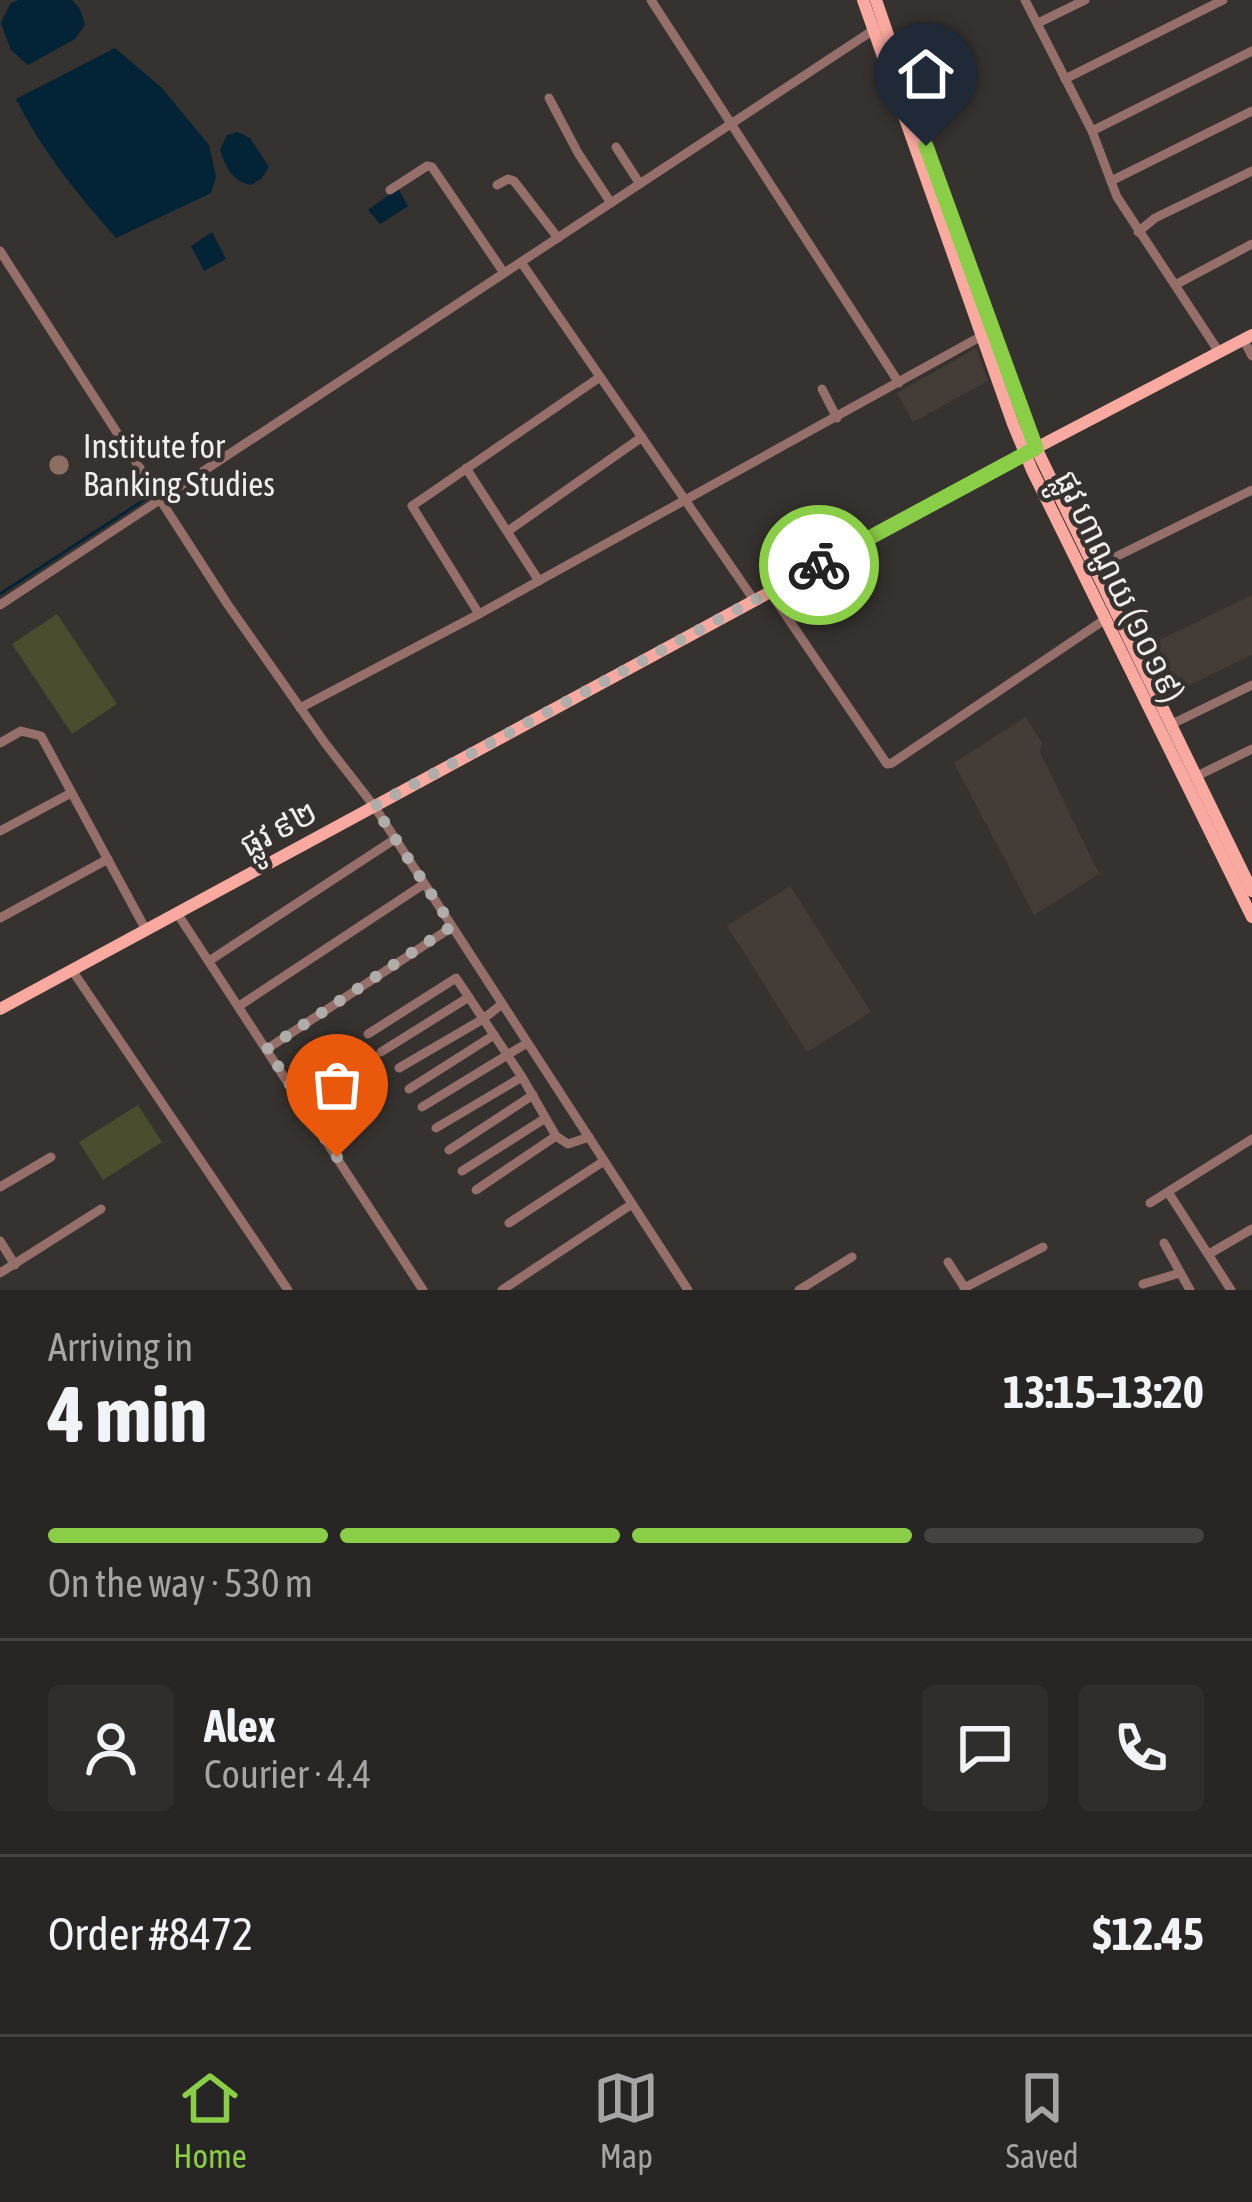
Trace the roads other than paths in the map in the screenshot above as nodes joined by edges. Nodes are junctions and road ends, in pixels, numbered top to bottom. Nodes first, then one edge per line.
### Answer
1 (651, 0) edge
2 (863, 0) edge
3 (876, 0) edge
4 (1025, 0) edge
5 (1084, 0) edge
6 (1223, 0) edge
7 (1038, 23) junction
8 (879, 27) junction
9 (1252, 51) edge
10 (704, 80) junction
11 (1065, 80) junction
12 (691, 86) dead end
13 (549, 98) dead end
14 (1252, 111) edge
15 (730, 124) junction
16 (1092, 130) junction
17 (616, 147) dead end
18 (1252, 171) edge
19 (1111, 181) junction
20 (640, 184) junction
21 (497, 185) dead end
22 (390, 190) dead end
23 (610, 203) junction
24 (1138, 232) junction
25 (558, 238) junction
26 (1252, 244) edge
27 (0, 251) edge
28 (521, 262) junction
29 (503, 274) junction
30 (1175, 285) junction
31 (986, 334) junction
32 (1248, 337) edge
33 (1220, 352) junction
34 (1252, 356) edge
35 (600, 377) junction
36 (899, 383) junction
37 (822, 388) dead end
38 (837, 418) junction
39 (642, 437) junction
40 (1031, 451) junction
41 (466, 468) junction
42 (1252, 490) edge
43 (162, 498) junction
44 (685, 500) junction
45 (508, 532) junction
46 (1094, 567) junction
47 (538, 581) junction
48 (770, 592) junction
49 (754, 600) junction
50 (0, 604) edge
51 (479, 614) junction
52 (1112, 616) junction
53 (1252, 685) edge
54 (300, 708) junction
55 (1172, 724) junction
56 (0, 743) edge
57 (1252, 749) edge
58 (1197, 776) junction
59 (71, 794) junction
60 (374, 806) junction
61 (0, 831) edge
62 (395, 839) junction
63 (108, 859) junction
64 (424, 884) junction
65 (1252, 892) edge
66 (177, 913) junction
67 (1252, 917) edge
68 (0, 918) edge
69 (452, 926) junction
70 (146, 930) junction
71 (209, 961) junction
72 (477, 966) junction
73 (72, 970) junction
74 (456, 978) junction
75 (469, 997) junction
76 (502, 1004) junction
77 (238, 1006) junction
78 (0, 1009) edge
79 (484, 1018) junction
80 (368, 1034) dead end
81 (494, 1035) junction
82 (527, 1043) junction
83 (267, 1049) junction
84 (382, 1052) dead end
85 (508, 1055) junction
86 (399, 1068) dead end
87 (522, 1077) junction
88 (409, 1089) dead end
89 (533, 1095) junction
90 (422, 1107) dead end
91 (544, 1119) junction
92 (436, 1127) dead end
93 (556, 1136) junction
94 (589, 1137) junction
95 (1252, 1139) edge
96 (449, 1150) dead end
97 (51, 1157) dead end
98 (604, 1161) junction
99 (462, 1171) dead end
100 (0, 1186) edge
101 (476, 1190) dead end
102 (1168, 1192) junction
103 (1150, 1203) dead end
104 (632, 1204) junction
105 (101, 1210) dead end
106 (509, 1223) dead end
107 (1252, 1229) edge
108 (0, 1241) edge
109 (1164, 1243) dead end
110 (1043, 1247) dead end
111 (1209, 1254) junction
112 (852, 1257) dead end
113 (948, 1262) dead end
114 (15, 1265) junction
115 (1180, 1273) junction
116 (0, 1274) edge
117 (814, 1280) junction
118 (1143, 1284) dead end
119 (965, 1289) edge
120 (288, 1290) edge
121 (423, 1290) edge
122 (502, 1290) edge
123 (688, 1290) edge
124 (799, 1290) edge
125 (824, 1290) edge
126 (1190, 1290) edge
127 (1231, 1290) edge

1 - 10 street
2 - 8 main road, ផ្លូវ ហាណូយ (១០១៩)
3 - 8 main road, ផ្លូវ ហាណូយ (១០១៩)
4 - 7 street
5 - 7 street
6 - 11 street
7 - 11 street
8 - 15 street
8 - 31 main road, ផ្លូវ ហាណូយ (១០១៩)
9 - 16 street
10 - 12 street
10 - 15 street
11 - 16 street
13 - 23 street
14 - 19 street
15 - 20 street
15 - 36 street
16 - 19 street
17 - 20 street
18 - 24 street
19 - 24 street
20 - 23 street
21 - 25 street
22 - 29 street
23 - 25 street
24 - 30 street
25 - 28 street
26 - 30 street
27 - 43 street
28 - 29 street
28 - 35 street
29 - 43 street
30 - 33 street
31 - 36 street
31 - 40 main road, ផ្លូវ ហាណូយ (១០១៩)
32 - 33 main road, ផ្លូវ ៩២
32 - 34 street
33 - 40 main road, ផ្លូវ ៩២
35 - 39 street
35 - 41 street
36 - 38 street
37 - 38 street
38 - 44 street
39 - 44 street
39 - 45 street
40 - 46 main road, ផ្លូវ ហាណូយ (១០១៩)
40 - 48 main road, ផ្លូវ ៩២
40 - 52 main road, ផ្លូវ ហាណូយ (១០១៩)
41 - 45 street
41 - 51 street
42 - 46 street
43 - 50 street
43 - 54 street
44 - 47 street
44 - 49 street
45 - 47 street
46 - 52 main road, ផ្លូវ ហាណូយ (១០១៩)
47 - 51 street
48 - 49 main road, ផ្លូវ ៩២
48 - 52 street
49 - 60 main road, ផ្លូវ ៩២
51 - 54 street
52 - 55 main road, ផ្លូវ ហាណូយ (១០១៩)
52 - 67 main road, ផ្លូវ ហាណូយ (១០១៩)
53 - 55 street
54 - 60 street
55 - 58 main road, ផ្លូវ ហាណូយ (១០១៩)
56 - 59 street
57 - 58 street
58 - 65 main road, ផ្លូវ ហាណូយ (១០១៩)
59 - 61 street
59 - 63 street
60 - 62 street
60 - 66 main road, ផ្លូវ ៩២
62 - 64 street
62 - 71 street
63 - 68 street
63 - 70 street
64 - 69 street
64 - 77 street
66 - 70 main road, ផ្លូវ ៩២
66 - 71 street
69 - 72 street
69 - 83 street
70 - 73 main road, ផ្លូវ ៩២
71 - 77 street
72 - 74 street
72 - 76 street
73 - 78 main road, ផ្លូវ ៩២
73 - 120 street
74 - 75 street
74 - 80 street
75 - 79 street
75 - 84 street
76 - 79 street
76 - 82 street
77 - 83 street
79 - 81 street
79 - 86 street
81 - 85 street
81 - 88 street
82 - 85 street
82 - 94 street
83 - 121 street
85 - 87 street
85 - 90 street
87 - 89 street
87 - 92 street
89 - 91 street
89 - 96 street
91 - 93 street
91 - 99 street
93 - 94 street
93 - 101 street
94 - 98 street
95 - 102 street
97 - 100 street
98 - 104 street
98 - 106 street
102 - 103 street
102 - 111 street
104 - 122 street
104 - 123 street
105 - 114 street
107 - 111 street
108 - 114 street
109 - 115 street
110 - 119 street
111 - 127 street
112 - 117 street
113 - 119 street
114 - 116 street
115 - 118 street
115 - 126 street
117 - 124 street
117 - 125 street

